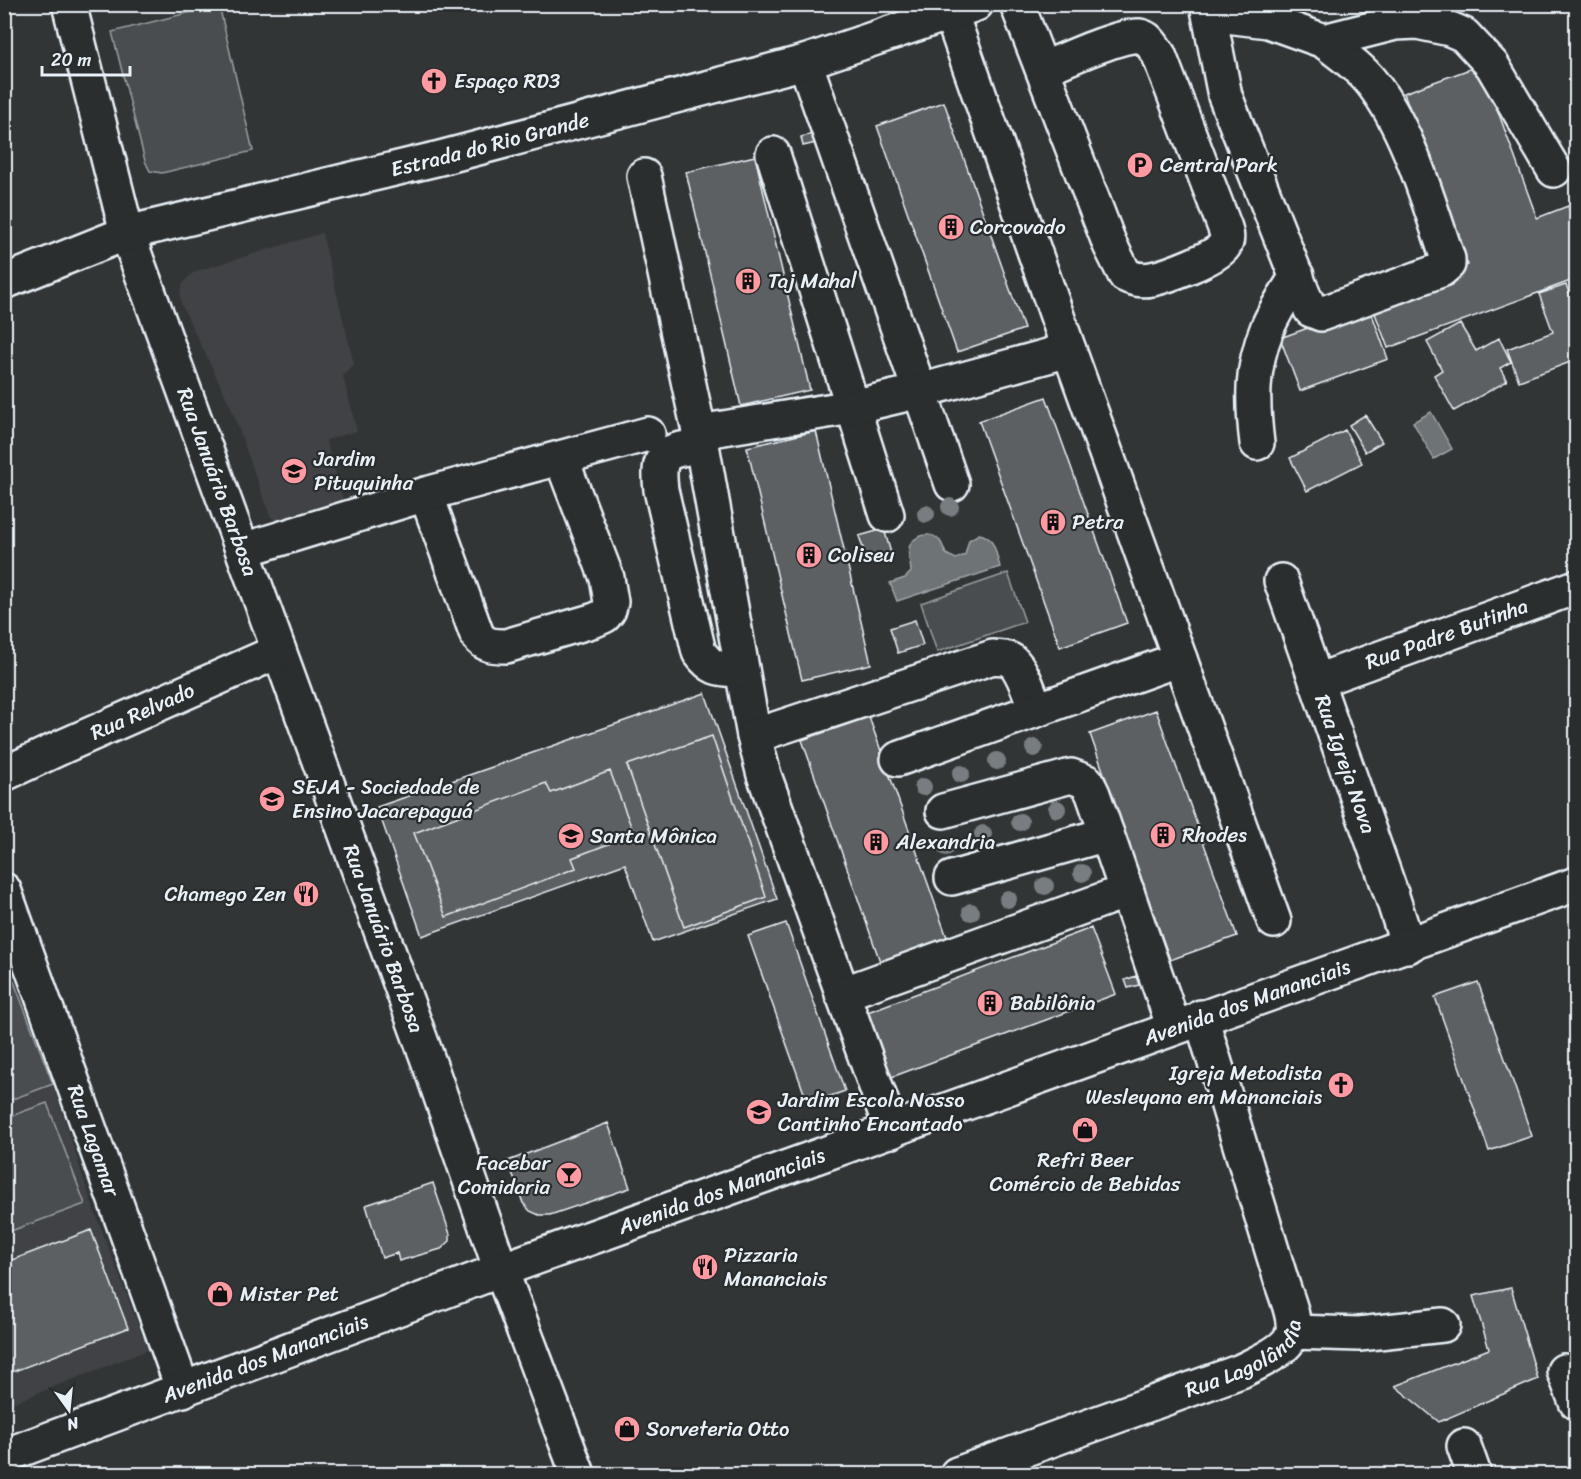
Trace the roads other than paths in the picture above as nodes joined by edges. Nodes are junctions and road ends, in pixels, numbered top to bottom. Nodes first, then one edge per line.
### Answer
1 (69, 4) edge
2 (1017, 4) edge
3 (963, 9) edge
4 (1208, 9) edge
5 (1324, 41) junction
6 (805, 62) junction
7 (1043, 69) junction
8 (773, 154) dead end
9 (1554, 170) dead end
10 (644, 176) dead end
11 (127, 233) junction
12 (1297, 276) junction
13 (4, 282) edge
14 (1069, 350) junction
15 (920, 391) junction
16 (852, 407) junction
17 (648, 434) dead end
18 (701, 438) junction
19 (1257, 444) dead end
20 (561, 458) junction
21 (952, 484) dead end
22 (426, 494) junction
23 (887, 515) dead end
24 (243, 550) junction
25 (1281, 581) dead end
26 (1576, 586) edge
27 (279, 651) junction
28 (1180, 659) junction
29 (742, 670) junction
30 (1317, 681) junction
31 (1036, 710) junction
32 (754, 736) junction
33 (898, 759) dead end
34 (4, 774) edge
35 (943, 811) dead end
36 (1107, 834) junction
37 (952, 878) dead end
38 (1576, 884) edge
39 (4, 890) edge
40 (1127, 891) junction
41 (1274, 921) dead end
42 (1408, 946) junction
43 (842, 994) junction
44 (1187, 1023) junction
45 (892, 1131) junction
46 (501, 1270) junction
47 (1443, 1325) dead end
48 (1293, 1332) junction
49 (1564, 1371) dead end
50 (183, 1390) junction
51 (1576, 1402) edge
52 (4, 1456) edge
53 (578, 1474) edge
54 (957, 1474) edge

1 - 11 street, Rua Januário Barbosa
2 - 7 street
3 - 6 street, Estrada do Rio Grande
3 - 14 street
4 - 5 street
4 - 12 street
5 - 9 street
5 - 12 street
6 - 11 street, Estrada do Rio Grande
6 - 15 street
7 - 7 street
8 - 16 street
10 - 18 street
11 - 13 street, Estrada do Rio Grande
11 - 24 street, Rua Januário Barbosa
12 - 19 street
14 - 15 street
14 - 28 street
15 - 16 street
15 - 21 street
16 - 18 street
16 - 23 street
17 - 20 street
18 - 29 street
18 - 29 street
20 - 22 street
20 - 22 street
22 - 24 street
24 - 27 street, Rua Januário Barbosa
25 - 30 street, Rua Igreja Nova
26 - 30 street, Rua Padre Butinha
27 - 34 street, Rua Relvado
27 - 46 street, Rua Januário Barbosa
28 - 31 street
28 - 41 street
29 - 32 street
30 - 42 street, Rua Igreja Nova
31 - 32 street
31 - 33 street
32 - 43 street
35 - 36 street, Rua Lagolândia
36 - 37 street
36 - 40 street, Rua Lagolândia
38 - 42 street, Avenida dos Mananciais
39 - 50 street, Rua Lagamar
40 - 43 street
40 - 44 street, Rua Lagolândia
42 - 44 street, Avenida dos Mananciais
43 - 45 street
44 - 45 street, Avenida dos Mananciais
44 - 48 street, Rua Lagolândia
45 - 46 street, Avenida dos Mananciais
46 - 50 street, Avenida dos Mananciais
46 - 53 street, Rua Januário Barbosa
47 - 48 street
48 - 54 street, Rua Lagolândia
49 - 51 street
50 - 52 street, Avenida dos Mananciais

